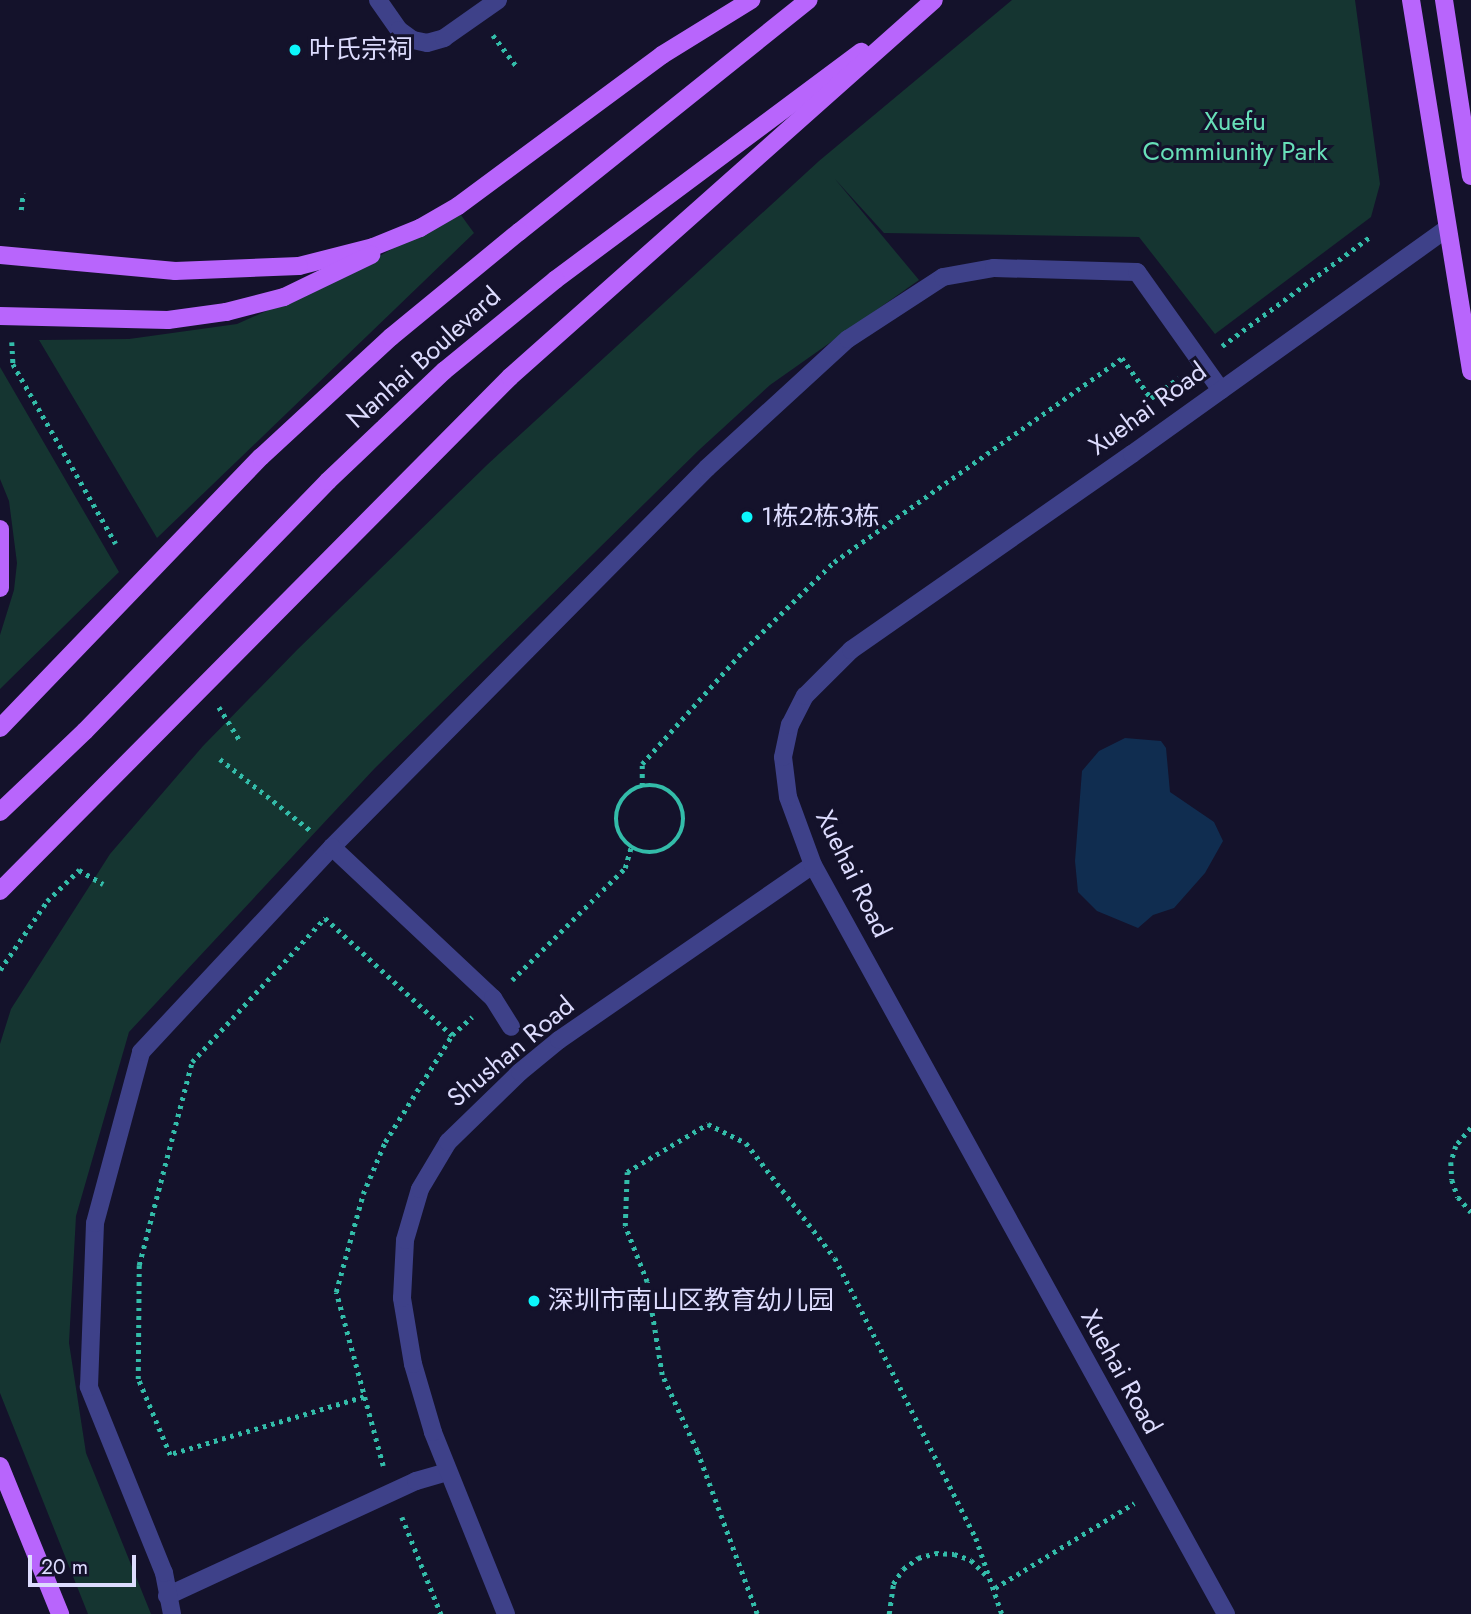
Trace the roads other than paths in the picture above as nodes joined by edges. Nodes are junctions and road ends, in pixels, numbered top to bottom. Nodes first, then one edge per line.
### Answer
1 (378, 0) edge
2 (498, 0) edge
3 (751, 0) edge
4 (809, 0) edge
5 (933, 0) edge
6 (1411, 0) edge
7 (1444, 0) edge
8 (1471, 176) edge
9 (420, 228) junction
10 (1446, 229) junction
11 (0, 255) edge
12 (0, 316) edge
13 (1471, 371) edge
14 (1221, 390) junction
15 (0, 529) edge
16 (0, 588) edge
17 (0, 727) edge
18 (0, 812) edge
19 (332, 847) junction
20 (813, 865) junction
21 (0, 891) edge
22 (511, 1027) dead end
23 (0, 1465) edge
24 (448, 1472) junction
25 (167, 1596) junction
26 (60, 1614) edge
27 (172, 1614) edge
28 (506, 1614) edge
29 (1226, 1614) edge

1 - 2 street
3 - 9 main road
4 - 17 main road, Nanhai Boulevard, bridge
5 - 18 main road, Nanhai Boulevard, bridge
5 - 21 main road
6 - 10 main road
7 - 8 main road
9 - 11 main road, bridge
9 - 12 main road
10 - 13 main road
10 - 14 street, Xuehai Road
14 - 19 street
14 - 20 street, Xuehai Road
15 - 16 main road
19 - 22 street
19 - 25 street
20 - 24 street, Shushan Road
20 - 29 street, Xuehai Road
23 - 26 main road
24 - 25 street
24 - 28 street, Shushan Road
25 - 27 street

